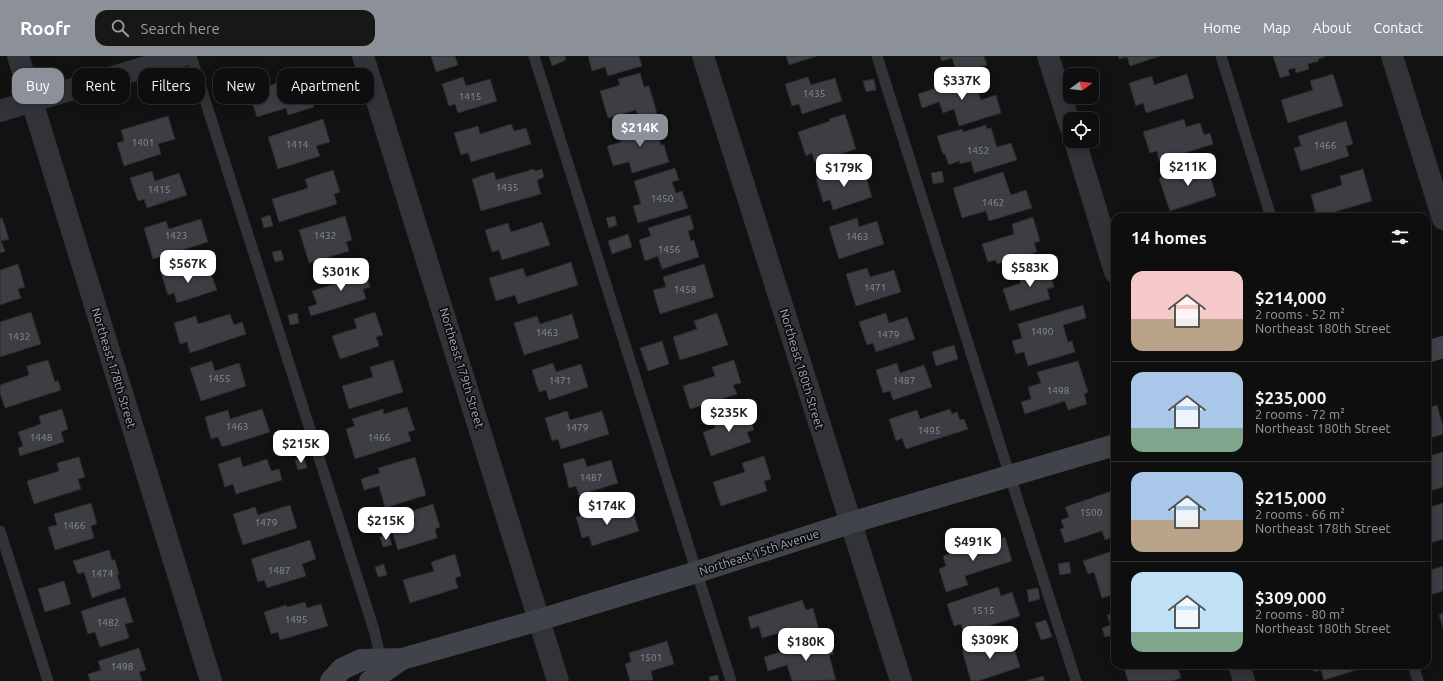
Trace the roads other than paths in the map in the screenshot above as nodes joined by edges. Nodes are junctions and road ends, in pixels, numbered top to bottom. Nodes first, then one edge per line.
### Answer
1 (18, 56) edge
2 (182, 56) edge
3 (191, 56) edge
4 (363, 56) edge
5 (534, 56) edge
6 (703, 56) edge
7 (877, 56) edge
8 (1048, 56) edge
9 (1221, 56) edge
10 (1392, 56) edge
11 (22, 68) edge
12 (64, 92) edge
13 (25, 104) edge
14 (33, 104) edge
15 (0, 111) edge
16 (1066, 112) edge
17 (1076, 148) edge
18 (1270, 213) edge
19 (1443, 219) edge
20 (1111, 259) edge
21 (1443, 347) edge
22 (1431, 351) edge
23 (1111, 445) edge
24 (1010, 476) junction
25 (850, 523) junction
26 (0, 531) edge
27 (697, 572) junction
28 (539, 620) junction
29 (402, 659) junction
30 (381, 660) junction
31 (1240, 669) edge
32 (1414, 669) edge
33 (48, 681) edge
34 (211, 681) edge
35 (331, 681) edge
36 (370, 681) edge
37 (558, 681) edge
38 (731, 681) edge
39 (901, 681) edge
40 (1076, 681) edge
41 (1244, 681) edge
42 (1418, 681) edge

1 - 11 street, Northeast 178th Street
2 - 12 street
3 - 30 lane
4 - 28 street, Northeast 179th Street
5 - 27 lane
6 - 25 street, Northeast 180th Street
7 - 24 lane
8 - 16 street
9 - 18 lane
10 - 19 street
13 - 15 street
14 - 34 street, Northeast 178th Street
17 - 20 street
21 - 22 street
23 - 24 street, Northeast 15th Avenue
24 - 25 street, Northeast 15th Avenue
24 - 40 lane
25 - 27 street, Northeast 15th Avenue
25 - 39 street, Northeast 180th Street
26 - 33 lane
27 - 28 street, Northeast 15th Avenue
27 - 38 lane
28 - 29 street, Northeast 15th Avenue
28 - 37 street, Northeast 179th Street
29 - 30 street, Northeast 15th Avenue
29 - 36 street, Northeast 15th Avenue
30 - 35 street, Northeast 15th Avenue
31 - 41 street
32 - 42 lane

